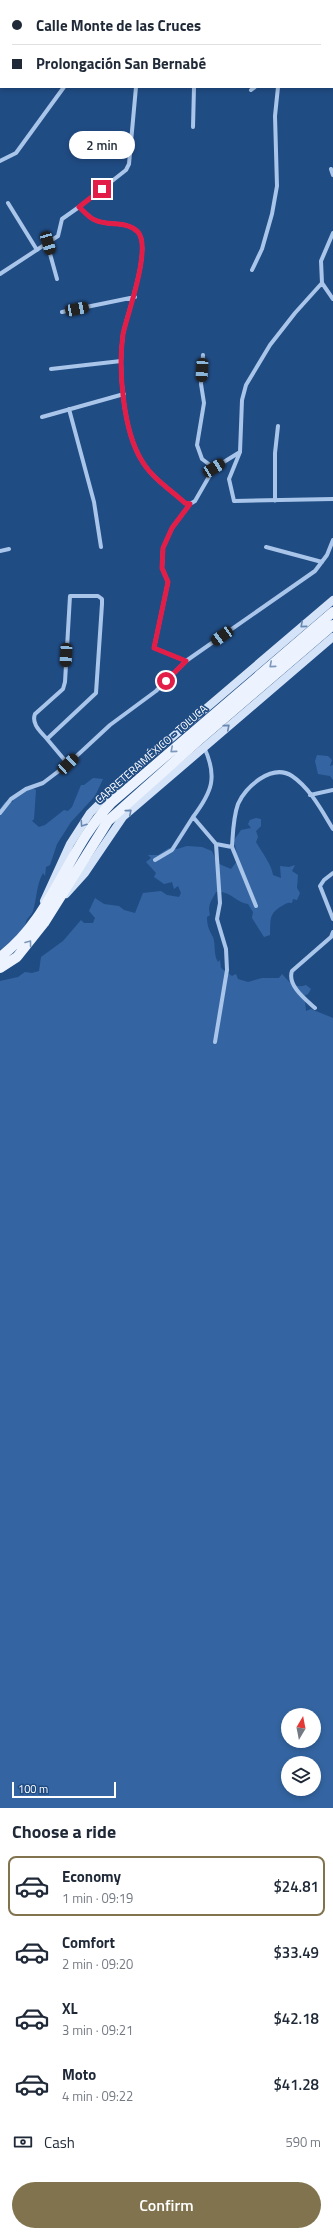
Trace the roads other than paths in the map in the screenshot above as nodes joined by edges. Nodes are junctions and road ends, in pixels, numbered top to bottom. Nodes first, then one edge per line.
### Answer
1 (63, 88) edge
2 (136, 88) edge
3 (194, 88) edge
4 (278, 88) edge
5 (193, 126) dead end
6 (0, 161) edge
7 (331, 168) dead end
8 (333, 175) edge
9 (8, 203) dead end
10 (79, 207) junction
11 (333, 233) edge
12 (48, 243) junction
13 (37, 250) junction
14 (252, 270) dead end
15 (0, 274) edge
16 (58, 279) dead end
17 (322, 283) junction
18 (135, 298) junction
19 (333, 299) edge
20 (62, 312) dead end
21 (202, 355) dead end
22 (121, 361) junction
23 (51, 369) dead end
24 (124, 394) junction
25 (70, 409) junction
26 (42, 417) dead end
27 (278, 426) dead end
28 (240, 452) junction
29 (214, 468) junction
30 (333, 500) edge
31 (275, 501) junction
32 (190, 504) junction
33 (333, 540) edge
34 (101, 547) dead end
35 (266, 547) dead end
36 (9, 549) dead end
37 (0, 551) edge
38 (322, 562) junction
39 (333, 600) edge
40 (333, 612) edge
41 (333, 625) edge
42 (333, 637) edge
43 (186, 661) junction
44 (47, 739) junction
45 (204, 747) junction
46 (68, 764) junction
47 (333, 790) edge
48 (310, 795) junction
49 (0, 813) edge
50 (193, 817) junction
51 (333, 829) edge
52 (216, 844) junction
53 (232, 847) junction
54 (155, 860) dead end
55 (333, 873) edge
56 (256, 906) dead end
57 (54, 909) junction
58 (38, 915) junction
59 (333, 919) edge
60 (333, 932) edge
61 (0, 957) edge
62 (0, 968) edge
63 (315, 1008) dead end
64 (215, 1042) dead end

1 - 6 street
2 - 10 street
3 - 5 street
4 - 14 street
7 - 8 street
9 - 13 street
10 - 12 street
10 - 18 street
11 - 17 street
12 - 13 street
12 - 16 street
13 - 15 street
17 - 19 street
17 - 28 street
18 - 20 street
18 - 22 street
21 - 29 street
22 - 23 street
22 - 24 street
24 - 25 street
24 - 32 street
25 - 26 street
25 - 34 street
27 - 31 street
28 - 29 street
28 - 31 street
29 - 32 street
30 - 31 street
32 - 43 street
33 - 38 street
35 - 38 street
36 - 37 street
38 - 43 street
39 -> 58 street
40 -> 58 main road, CARRETERA MÉXICO - TOLUCA
41 - 57 main road, CARRETERA MÉXICO - TOLUCA
45 -> 42 street
43 - 46 street
44 - 44 street
44 - 46 street
45 - 50 street
57 -> 45 street
46 - 49 street
47 - 48 street
48 - 51 street
48 - 53 street
50 - 52 street
50 - 54 street
52 - 53 street
52 - 64 street
53 - 56 street
55 - 59 street
62 -> 57 main road, CARRETERA MÉXICO - TOLUCA
58 - 61 main road, CARRETERA MÉXICO - TOLUCA
60 - 63 street

